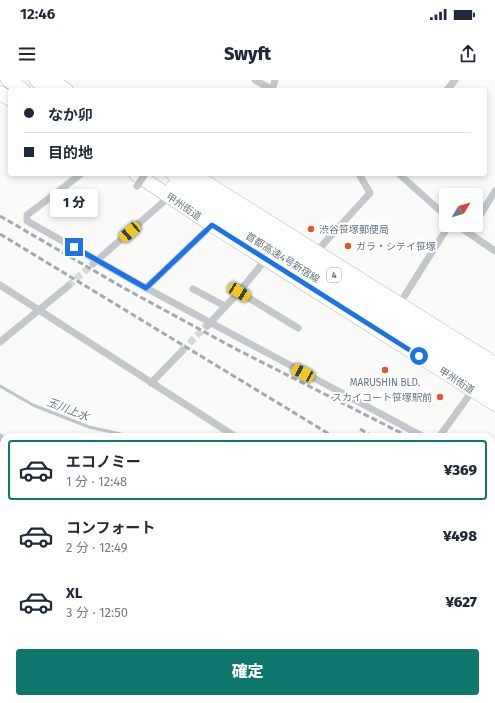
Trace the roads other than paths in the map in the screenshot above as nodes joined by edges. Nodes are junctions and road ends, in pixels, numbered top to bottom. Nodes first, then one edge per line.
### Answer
1 (8, 80) edge
2 (28, 80) edge
3 (36, 80) edge
4 (51, 80) edge
5 (255, 80) edge
6 (455, 80) edge
7 (0, 81) edge
8 (10, 88) edge
9 (19, 88) edge
10 (40, 88) edge
11 (48, 88) edge
12 (63, 88) edge
13 (269, 88) edge
14 (449, 88) edge
15 (78, 176) edge
16 (176, 176) edge
17 (201, 176) edge
18 (364, 176) edge
19 (401, 176) edge
20 (142, 178) edge
21 (495, 191) edge
22 (170, 196) junction
23 (439, 210) edge
24 (483, 211) edge
25 (212, 225) junction
26 (445, 232) edge
27 (469, 233) edge
28 (317, 251) junction
29 (495, 251) edge
30 (266, 259) junction
31 (95, 262) junction
32 (0, 284) edge
33 (68, 286) tunnel mouth
34 (146, 288) junction
35 (193, 289) dead end
36 (239, 292) junction
37 (400, 303) junction
38 (225, 306) junction
39 (38, 311) junction
40 (208, 324) junction
41 (298, 328) dead end
42 (0, 342) edge
43 (182, 351) tunnel mouth
44 (495, 364) edge
45 (495, 377) edge
46 (151, 383) junction
47 (473, 390) junction
48 (495, 391) edge
49 (495, 404) edge
50 (230, 433) edge
51 (416, 433) edge
52 (442, 433) edge

1 - 9 highway
2 - 10 highway
3 - 11 highway
4 - 12 highway
5 - 13 street
6 - 14 street
7 - 8 highway
15 - 31 street
16 - 45 highway, 首都高速4号新宿線 / 4
17 - 28 highway
18 - 28 street
19 - 23 street
20 - 22 highway, 甲州街道
20 - 48 highway, 首都高速4号新宿線 / 4
21 - 24 street
22 - 25 highway, 甲州街道
22 - 31 street
25 - 30 highway, 甲州街道
25 - 34 street
26 - 37 street
27 - 29 street
28 - 37 highway
30 - 36 street
30 - 47 highway, 甲州街道
31 - 34 street
32 - 39 street
33 - 39 street
34 - 40 street
35 - 38 street
36 - 38 street
36 - 41 street
37 - 44 highway
38 - 40 street
39 - 42 street
39 - 46 street
40 - 51 street
43 - 46 street
46 - 50 street
47 - 49 highway, 甲州街道
47 - 52 street

